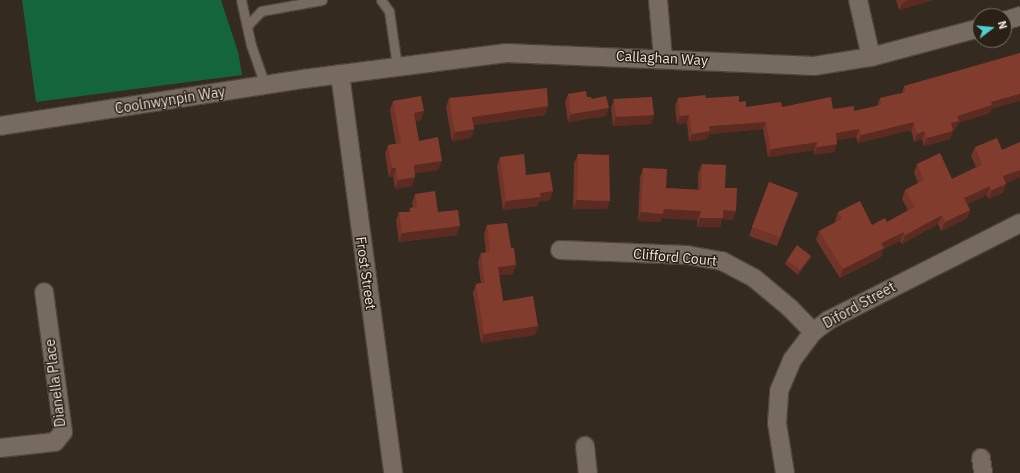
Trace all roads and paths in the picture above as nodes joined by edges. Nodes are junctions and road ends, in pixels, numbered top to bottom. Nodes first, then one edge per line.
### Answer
1 (241, 0) edge
2 (322, 0) edge
3 (381, 0) edge
4 (658, 0) edge
5 (858, 0) edge
6 (248, 25) junction
7 (972, 30) edge
8 (871, 57) junction
9 (663, 58) junction
10 (397, 66) junction
11 (340, 74) junction
12 (265, 85) junction
13 (0, 126) edge
14 (1020, 223) edge
15 (560, 250) dead end
16 (44, 292) dead end
17 (813, 332) junction
18 (585, 446) dead end
19 (0, 448) edge
20 (393, 473) edge
21 (588, 473) edge
22 (785, 473) edge

1 - 6 lane
2 - 6 lane
3 - 10 lane
4 - 9 street
5 - 8 street
6 - 12 lane
7 - 8 street, Callaghan Way
8 - 9 street, Callaghan Way
9 - 10 street, Callaghan Way
10 - 11 street, Callaghan Way
11 - 12 street, Coolnwynpin Way
11 - 20 street, Frost Street
12 - 13 street, Coolnwynpin Way
14 - 17 street, Diford Street
15 - 17 street, Clifford Court
16 - 19 street, Dianella Place
17 - 22 street, Diford Street
18 - 21 street

